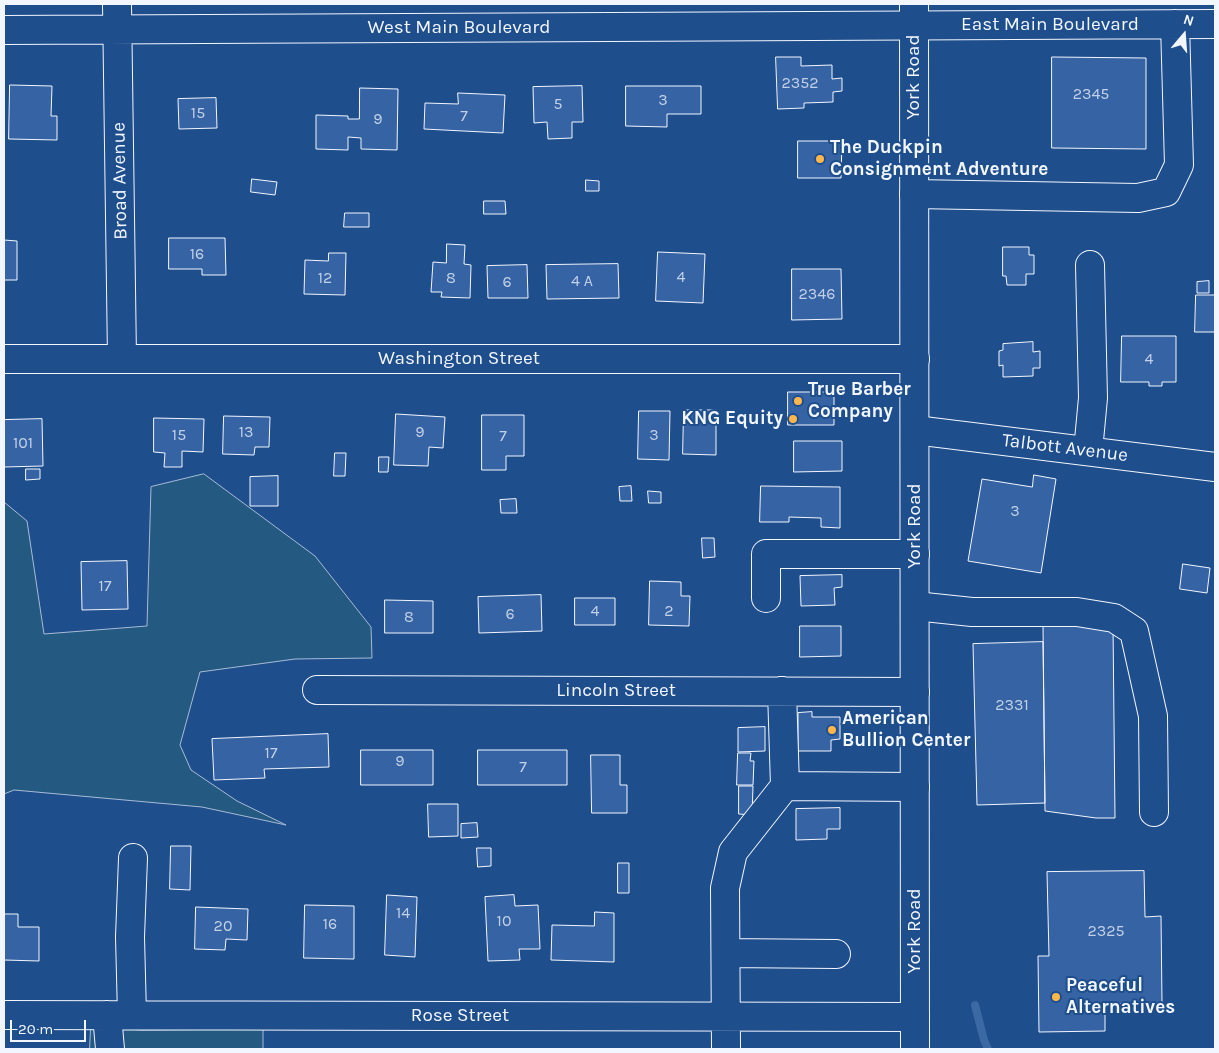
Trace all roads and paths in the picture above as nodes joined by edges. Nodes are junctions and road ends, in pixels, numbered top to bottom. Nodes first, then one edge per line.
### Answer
1 (1064, 14) edge
2 (774, 15) edge
3 (914, 15) edge
4 (117, 17) edge
5 (1175, 24) junction
6 (1215, 24) edge
7 (4, 30) edge
8 (914, 194) junction
9 (1090, 265) dead end
10 (4, 359) edge
11 (122, 359) junction
12 (915, 360) junction
13 (915, 430) junction
14 (1088, 451) junction
15 (1215, 467) edge
16 (915, 554) junction
17 (766, 598) dead end
18 (915, 606) junction
19 (317, 690) dead end
20 (782, 691) junction
21 (915, 692) junction
22 (785, 786) junction
23 (915, 787) junction
24 (1154, 812) dead end
25 (133, 858) dead end
26 (726, 953) junction
27 (836, 954) dead end
28 (4, 1015) edge
29 (120, 1015) junction
30 (727, 1017) junction
31 (915, 1017) junction
32 (110, 1049) edge
33 (726, 1049) edge
34 (915, 1049) edge

1 - 3 street, East Main Boulevard
1 - 5 street, East Main Boulevard
2 - 3 street, West Main Boulevard
2 - 4 street, West Main Boulevard
3 - 8 street, York Road
4 - 7 street, West Main Boulevard
4 - 11 street, Broad Avenue
5 - 6 street, East Main Boulevard
5 - 8 street
8 - 12 street, York Road
9 - 14 street
10 - 11 street, Washington Street
11 - 12 street, Washington Street
12 - 13 street, York Road
13 - 14 street, Talbott Avenue
13 - 16 street, York Road
14 - 15 street, Talbott Avenue
16 - 17 street
16 - 18 street, York Road
18 - 21 street, York Road
18 - 24 street
19 - 20 street, Lincoln Street
20 - 21 street, Lincoln Street
20 - 22 street
21 - 23 street, York Road
22 - 23 street
22 - 26 street
23 - 31 street, York Road
25 - 29 street
26 - 27 street
26 - 30 street
28 - 29 street, Rose Street
29 - 30 street, Rose Street
29 - 32 street
30 - 31 street, Rose Street
30 - 33 street
31 - 34 street, York Road

